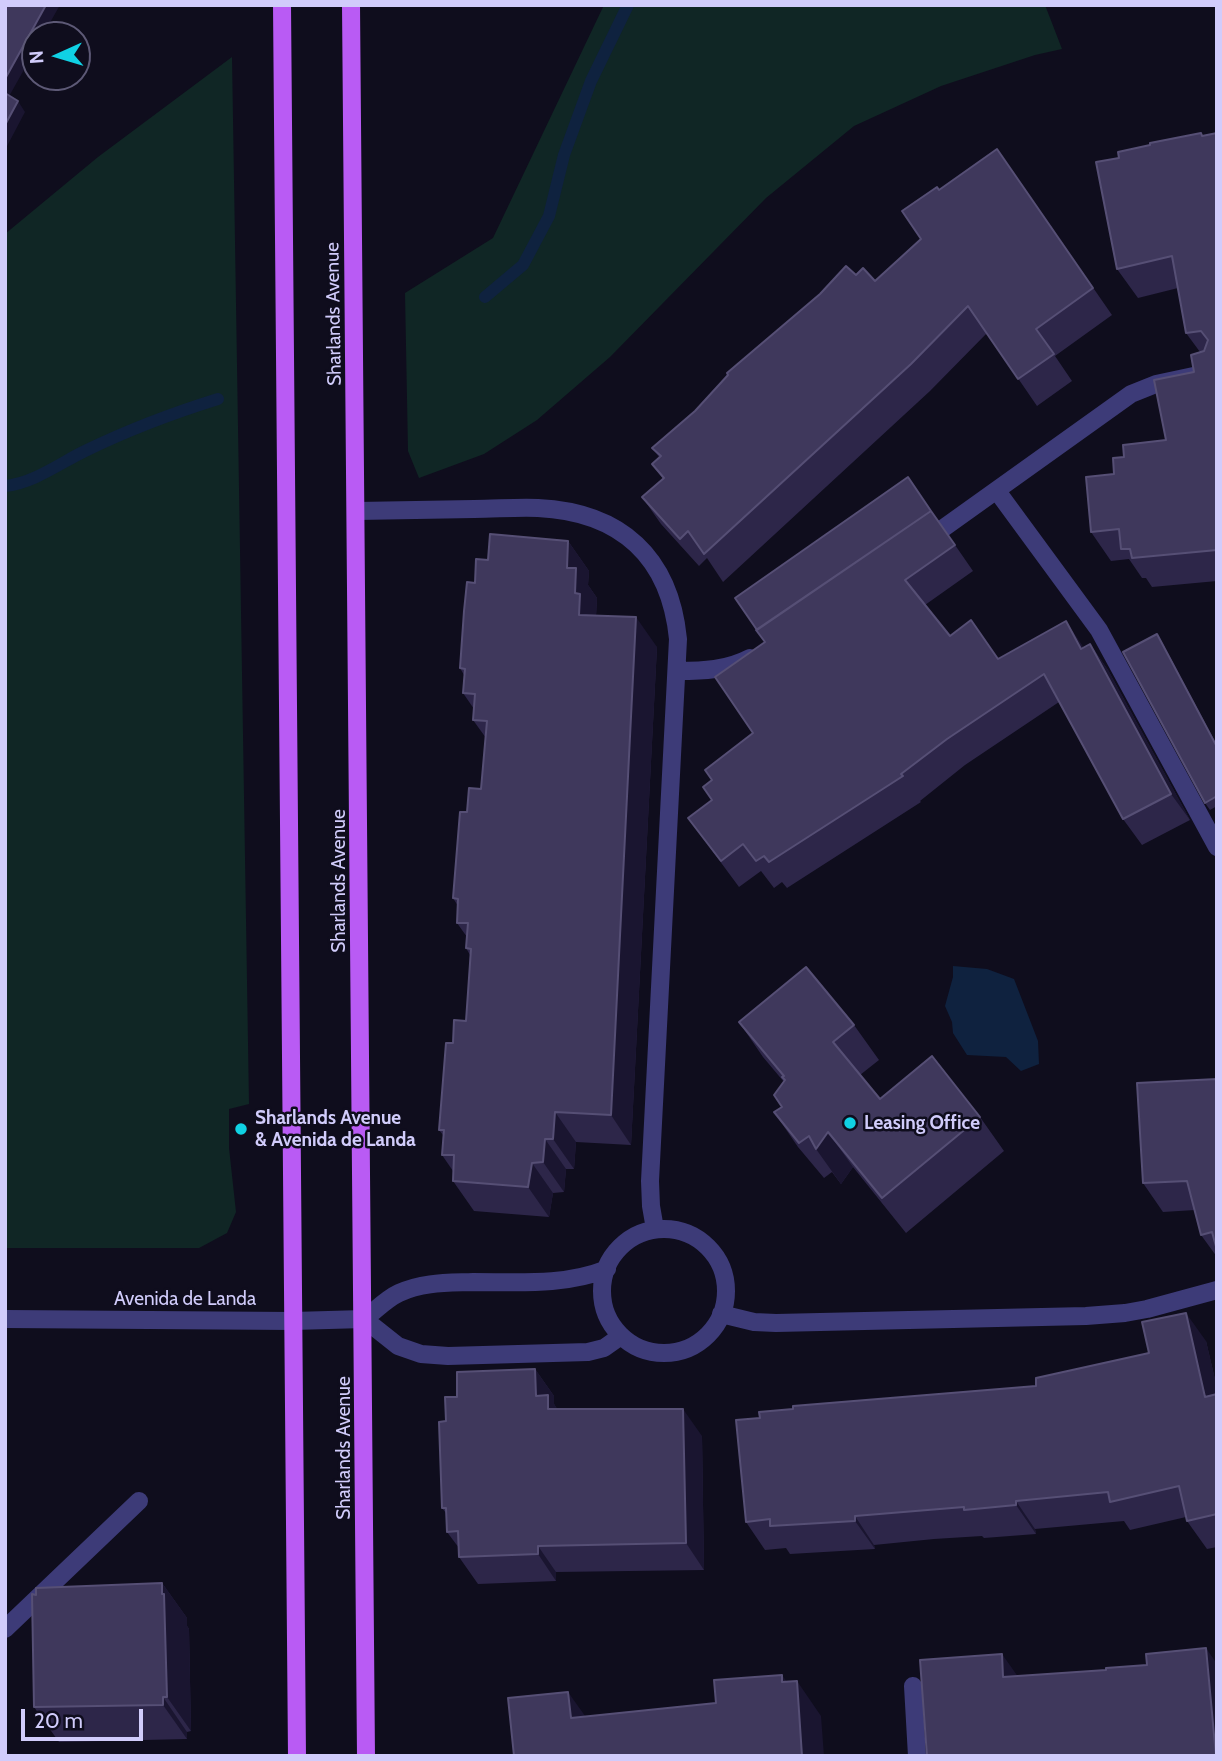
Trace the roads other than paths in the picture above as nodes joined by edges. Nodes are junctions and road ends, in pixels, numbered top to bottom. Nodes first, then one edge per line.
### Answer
1 (282, 5) edge
2 (351, 5) edge
3 (1217, 371) edge
4 (997, 491) junction
5 (357, 511) junction
6 (912, 551) edge
7 (763, 650) edge
8 (678, 671) junction
9 (1217, 846) edge
10 (655, 1229) junction
11 (607, 1269) junction
12 (1217, 1290) edge
13 (721, 1314) junction
14 (5, 1319) edge
15 (364, 1319) junction
16 (293, 1321) junction
17 (621, 1336) junction
18 (139, 1501) dead end
19 (5, 1629) edge
20 (913, 1686) dead end
21 (297, 1756) edge
22 (366, 1756) edge
23 (917, 1756) edge

1 - 16 main road
2 - 5 main road, Sharlands Avenue
3 - 4 street
4 - 6 street
4 - 9 street
5 - 8 street
5 - 15 main road, Sharlands Avenue
7 - 8 street
8 - 10 street
10 - 11 street
10 - 13 street
11 - 15 street
11 - 17 street
12 - 13 street
13 - 17 street
14 - 16 street, Avenida de Landa
15 - 16 street, Avenida de Landa
15 - 17 street
15 - 22 main road, Sharlands Avenue
16 - 21 main road
18 - 19 street
20 - 23 street

